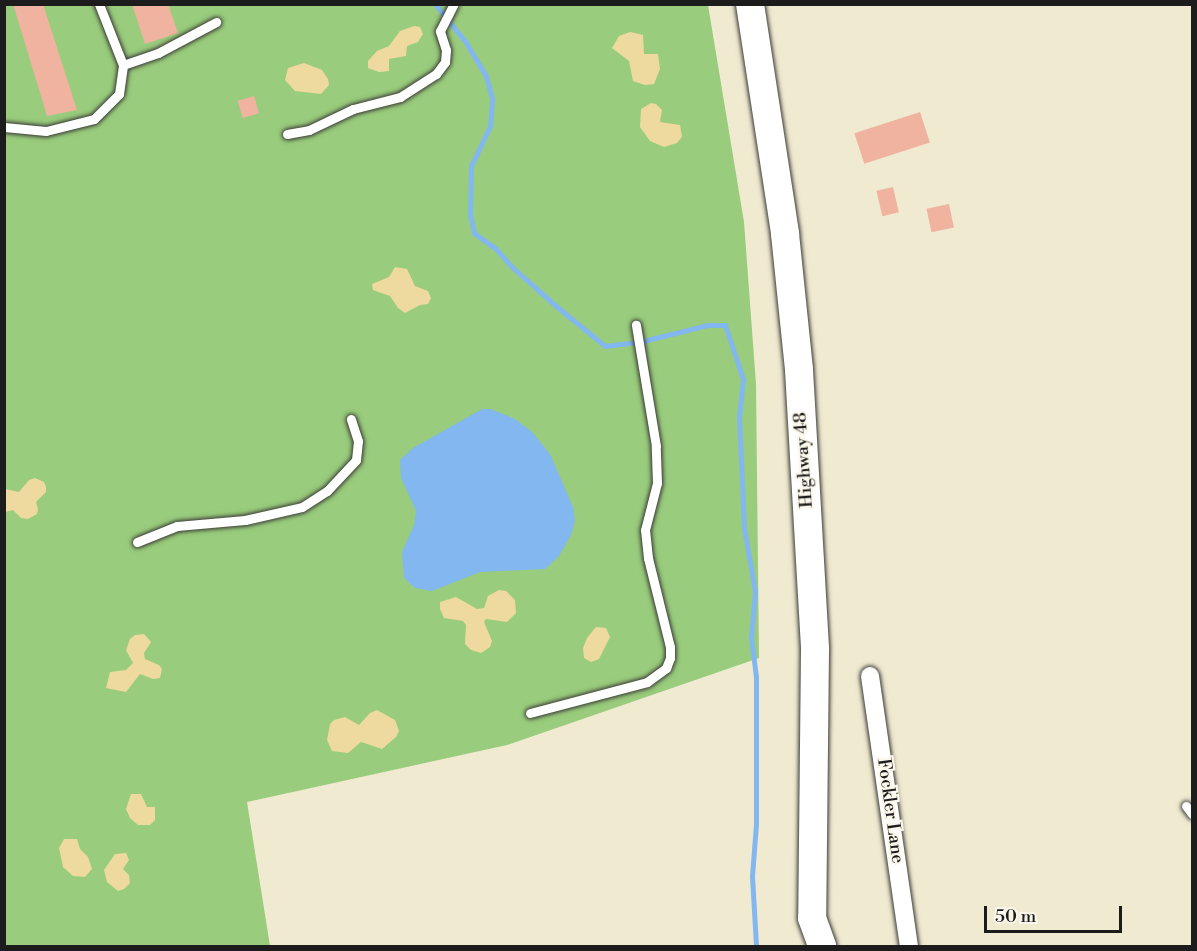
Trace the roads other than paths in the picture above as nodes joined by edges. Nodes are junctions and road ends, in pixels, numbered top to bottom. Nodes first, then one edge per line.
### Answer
1 (99, 4) edge
2 (750, 4) edge
3 (453, 8) edge
4 (216, 22) dead end
5 (123, 65) junction
6 (4, 127) edge
7 (287, 134) dead end
8 (637, 327) dead end
9 (351, 419) dead end
10 (137, 542) dead end
11 (870, 676) dead end
12 (530, 713) dead end
13 (812, 918) junction
14 (797, 946) edge
15 (822, 946) edge
16 (909, 946) edge

1 - 5 lane
2 - 13 main road, Highway 48
3 - 7 lane
4 - 5 lane
5 - 6 lane
8 - 12 lane
9 - 10 lane
11 - 16 street, Fockler Lane
13 - 14 main road, Highway 48
13 - 15 main road, Highway 48

